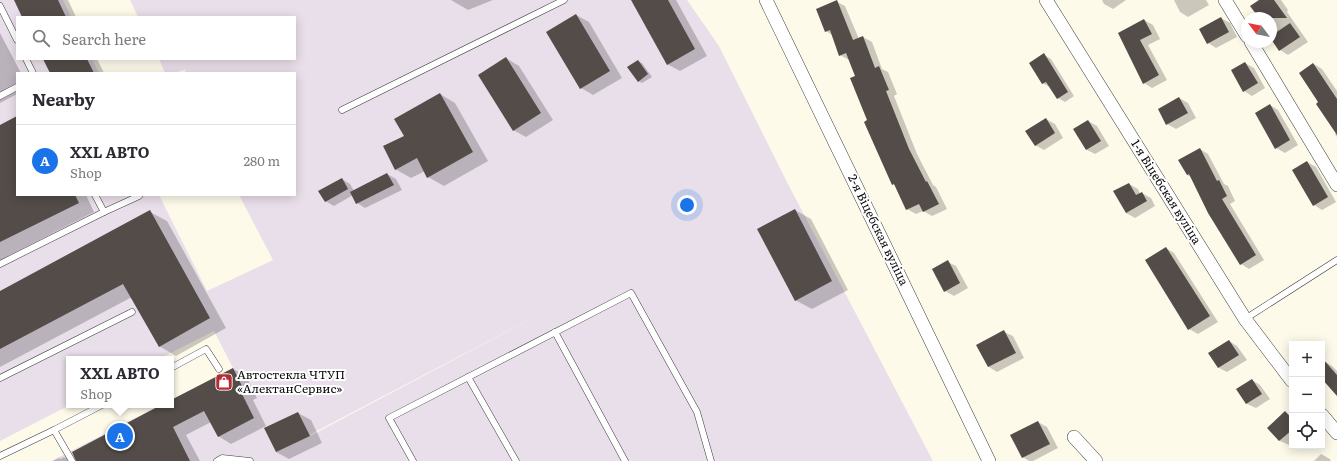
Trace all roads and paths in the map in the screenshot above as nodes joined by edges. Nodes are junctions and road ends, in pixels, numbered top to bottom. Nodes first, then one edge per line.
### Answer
1 (564, 0) edge
2 (766, 0) edge
3 (1046, 0) edge
4 (1225, 0) edge
5 (0, 6) edge
6 (1241, 26) edge
7 (16, 38) edge
8 (1255, 48) edge
9 (26, 60) edge
10 (32, 72) edge
11 (16, 88) edge
12 (0, 96) edge
13 (342, 110) dead end
14 (1337, 185) edge
15 (96, 196) edge
16 (139, 196) edge
17 (104, 212) junction
18 (1337, 260) edge
19 (0, 264) edge
20 (132, 312) dead end
21 (1245, 319) junction
22 (555, 332) junction
23 (174, 366) edge
24 (219, 369) dead end
25 (468, 377) junction
26 (1289, 377) edge
27 (0, 378) edge
28 (96, 408) edge
29 (1325, 419) edge
30 (54, 430) junction
31 (1337, 433) edge
32 (1074, 437) dead end
33 (0, 456) edge
34 (72, 461) edge
35 (217, 461) edge
36 (250, 461) edge
37 (413, 461) edge
38 (516, 461) edge
39 (625, 461) edge
40 (711, 461) edge
41 (989, 461) edge
42 (1096, 461) edge

1 - 13 lane
2 - 41 street, 2-я Віцебская вуліца
3 - 21 street, 1-я Віцебская вуліца
4 - 6 street
5 - 7 lane
8 - 14 street
9 - 10 lane
11 - 12 lane
15 - 17 lane
16 - 17 lane
17 - 19 lane
18 - 21 lane
20 - 27 lane
21 - 26 street, 1-я Віцебская вуліца
22 - 25 lane
22 - 39 lane
22 - 40 lane
23 - 24 lane
25 - 37 lane
25 - 38 lane
28 - 30 lane
29 - 31 street
30 - 33 lane
30 - 34 lane
32 - 42 street
35 - 36 lane

